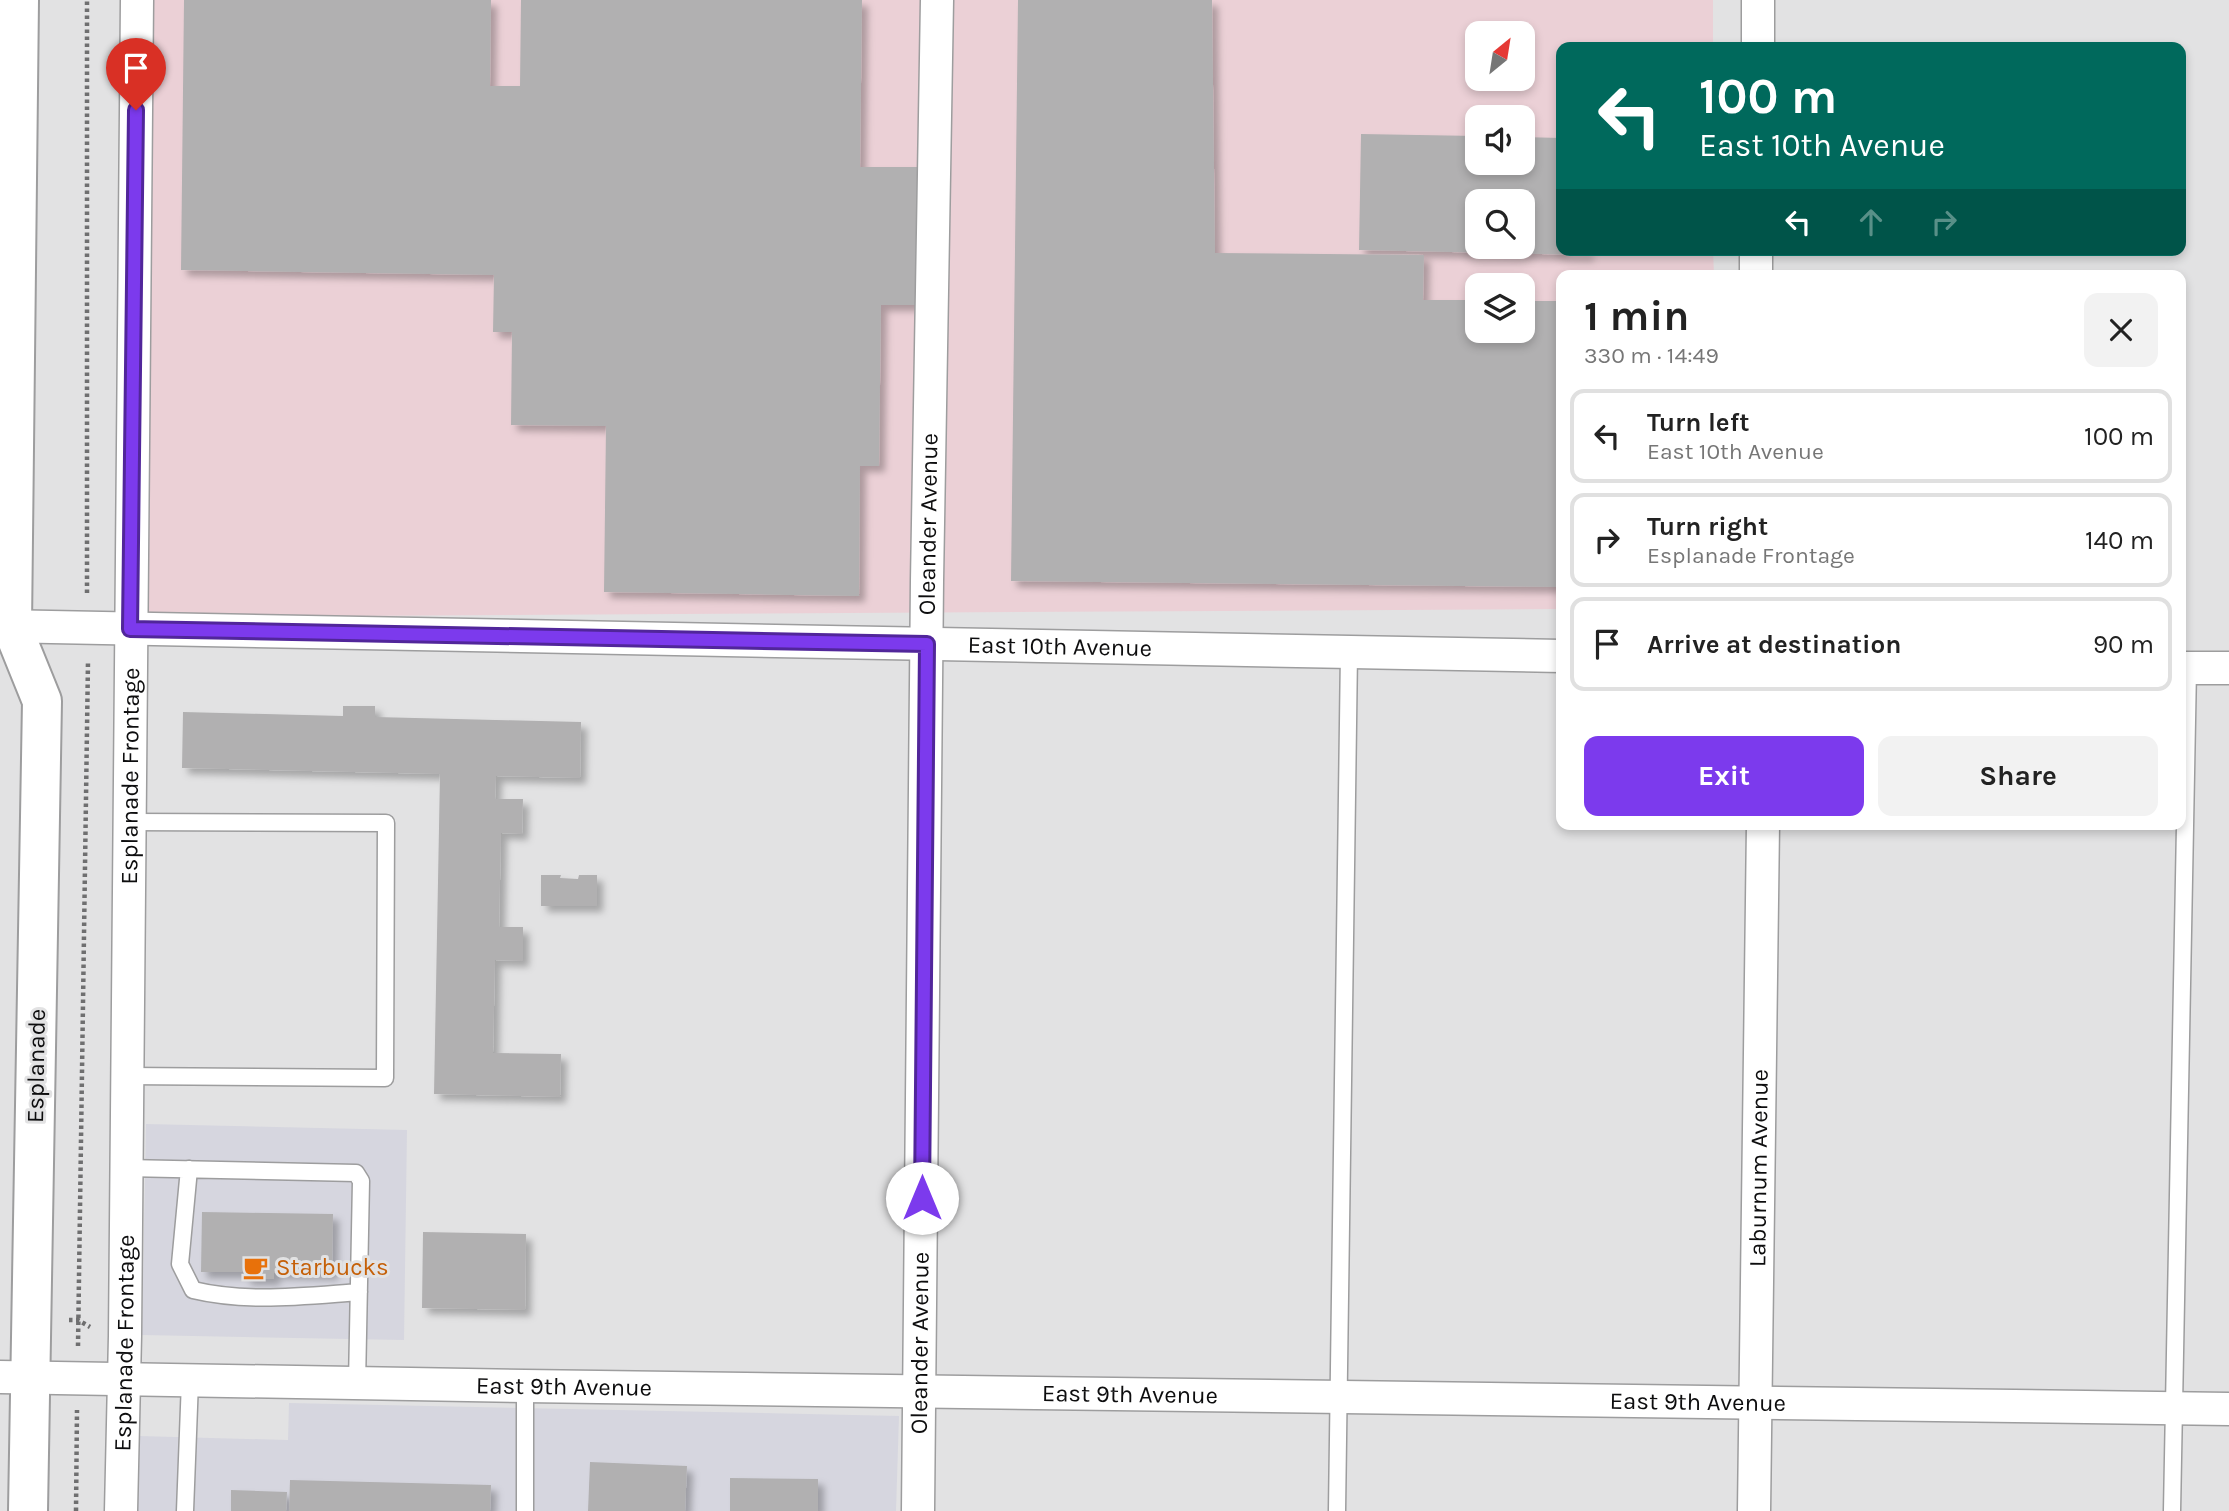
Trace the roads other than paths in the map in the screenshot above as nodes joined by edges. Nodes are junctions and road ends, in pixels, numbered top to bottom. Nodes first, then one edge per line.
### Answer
1 (19, 0) edge
2 (137, 0) edge
3 (937, 0) edge
4 (1758, 0) edge
5 (1758, 42) edge
6 (130, 629) junction
7 (4, 634) edge
8 (927, 644) junction
9 (1349, 652) junction
10 (1556, 656) edge
11 (2186, 668) edge
12 (2229, 668) edge
13 (129, 822) junction
14 (1763, 830) edge
15 (2181, 830) edge
16 (127, 1076) junction
17 (126, 1168) junction
18 (189, 1169) junction
19 (359, 1292) junction
20 (15, 1377) edge
21 (125, 1380) junction
22 (190, 1381) junction
23 (357, 1384) junction
24 (525, 1386) junction
25 (920, 1392) junction
26 (1339, 1398) junction
27 (1756, 1404) junction
28 (2172, 1408) junction
29 (2229, 1409) edge
30 (28, 1511) edge
31 (121, 1511) edge
32 (185, 1511) edge
33 (525, 1511) edge
34 (918, 1511) edge
35 (1338, 1511) edge
36 (1754, 1511) edge
37 (2172, 1511) edge

1 - 7 main road, Esplanade
2 - 6 street, Esplanade Frontage
3 - 8 street, Oleander Avenue
4 - 5 street
6 - 7 street, East 10th Avenue
6 - 8 street, East 10th Avenue
6 - 13 street, Esplanade Frontage
7 - 20 main road, Esplanade
8 - 9 street, East 10th Avenue
8 - 25 street, Oleander Avenue
9 - 10 street, East 10th Avenue
9 - 26 lane
11 - 12 street
13 - 16 street, Esplanade Frontage
13 - 16 lane
14 - 27 street, Laburnum Avenue
15 - 28 lane
16 - 17 street, Esplanade Frontage
17 - 18 lane
17 - 21 street, Esplanade Frontage
18 - 19 lane
18 - 19 lane
19 - 23 lane
20 - 21 street, East 9th Avenue
20 - 30 main road, Esplanade
21 - 22 street, East 9th Avenue
21 - 31 street, Esplanade Frontage
22 - 23 street, East 9th Avenue
22 - 32 lane
23 - 24 street, East 9th Avenue
24 - 25 street, East 9th Avenue
24 - 33 lane
25 - 26 street, East 9th Avenue
25 - 34 street, Oleander Avenue
26 - 27 street, East 9th Avenue
26 - 35 lane
27 - 28 street, East 9th Avenue
27 - 36 street, Laburnum Avenue
28 - 29 street, East 9th Avenue
28 - 37 lane

